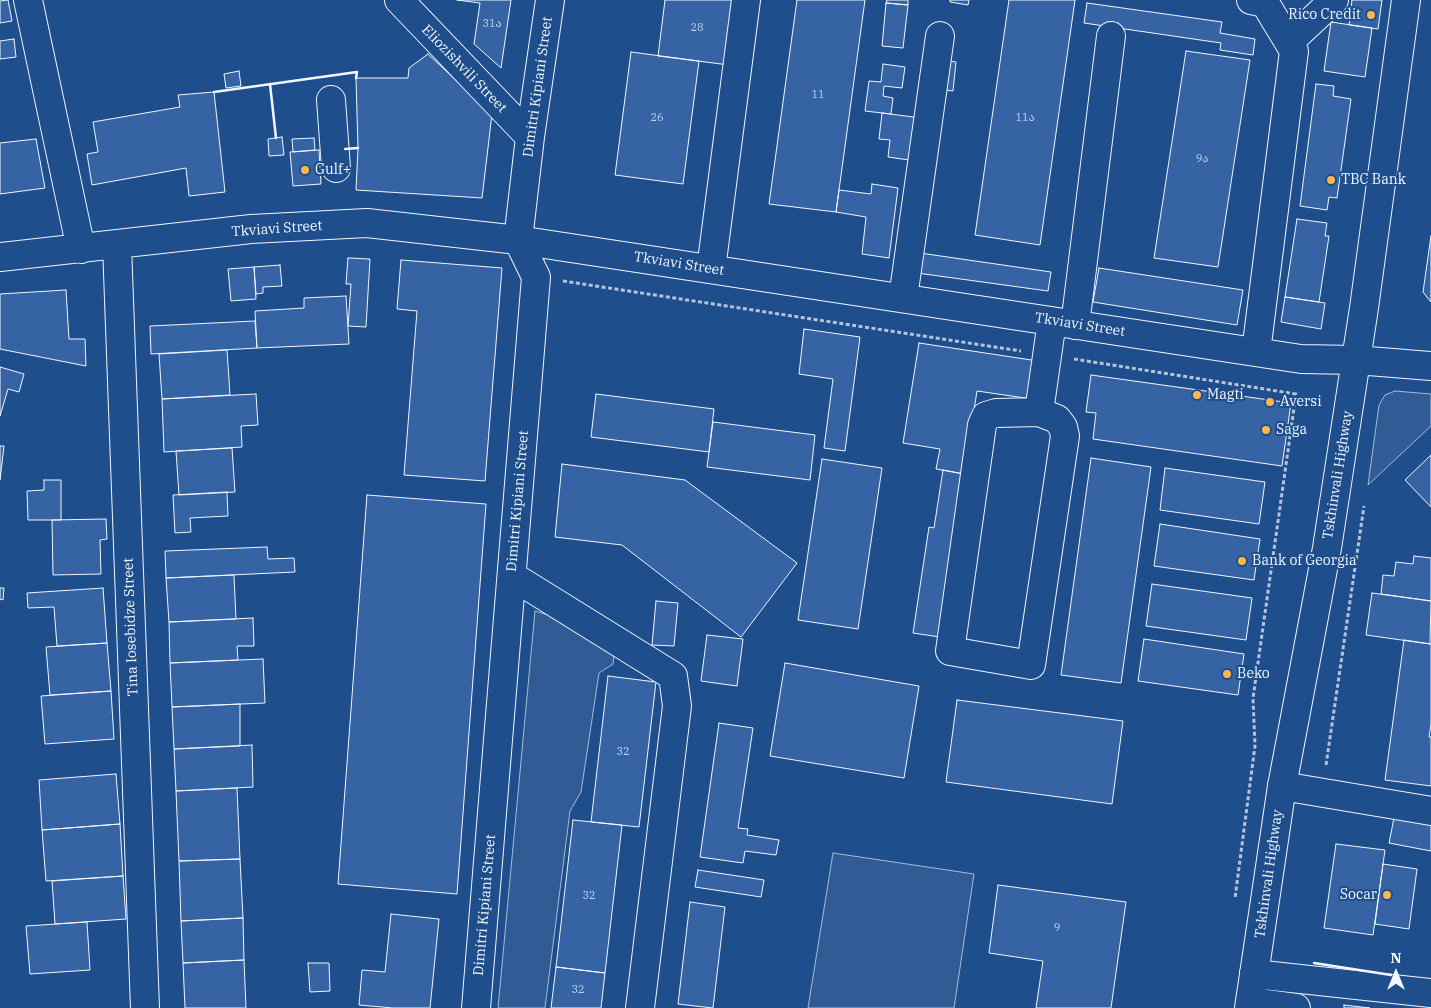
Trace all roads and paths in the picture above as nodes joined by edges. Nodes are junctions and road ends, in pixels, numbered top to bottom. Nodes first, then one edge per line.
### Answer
1 (28, 0) edge
2 (399, 0) edge
3 (550, 0) edge
4 (746, 0) edge
5 (1251, 0) edge
6 (1334, 0) edge
7 (1406, 0) edge
8 (940, 36) dead end
9 (1111, 36) dead end
10 (1288, 42) junction
11 (331, 100) dead end
12 (530, 138) junction
13 (336, 168) dead end
14 (518, 240) junction
15 (117, 245) junction
16 (81, 249) junction
17 (0, 257) edge
18 (711, 269) junction
19 (536, 277) junction
20 (903, 298) junction
21 (1063, 323) junction
22 (1256, 352) junction
23 (1046, 355) junction
24 (1356, 360) junction
25 (1431, 366) edge
26 (1038, 412) junction
27 (1365, 499) dead end
28 (512, 576) junction
29 (1282, 786) junction
30 (1322, 792) junction
31 (1431, 811) edge
32 (1234, 901) dead end
33 (1254, 974) junction
34 (1431, 993) edge
35 (1249, 1005) edge
36 (145, 1008) edge
37 (476, 1008) edge
38 (640, 1008) edge
39 (1296, 1008) edge

1 - 16 street
2 - 12 street, Eliozishvili Street
3 - 12 street, Dimitri Kipiani Street
4 - 18 street
5 - 10 street
6 - 10 street
7 - 24 street, Tskhinvali Highway
8 - 20 street
9 - 21 street
10 - 22 street
11 - 13 street
12 - 14 street, Dimitri Kipiani Street
14 - 15 street, Tkviavi Street
14 - 18 street, Tkviavi Street
14 - 19 street
15 - 16 street, Tkviavi Street
15 - 36 street, Tina Iosebidze Street
16 - 17 street, Tkviavi Street
18 - 20 street, Tkviavi Street
19 - 23 path
19 - 28 street, Dimitri Kipiani Street
20 - 21 street, Tkviavi Street
21 - 22 street, Tkviavi Street
21 - 23 street
22 - 24 street, Tkviavi Street
23 - 26 street
23 - 32 path
24 - 25 street, Tkviavi Street
24 - 29 street, Tskhinvali Highway
26 - 26 street
27 - 30 path
28 - 37 street, Dimitri Kipiani Street
28 - 38 street
29 - 30 street
29 - 33 street, Tskhinvali Highway
30 - 31 street
33 - 34 street
33 - 35 street, Tskhinvali Highway
35 - 39 street

